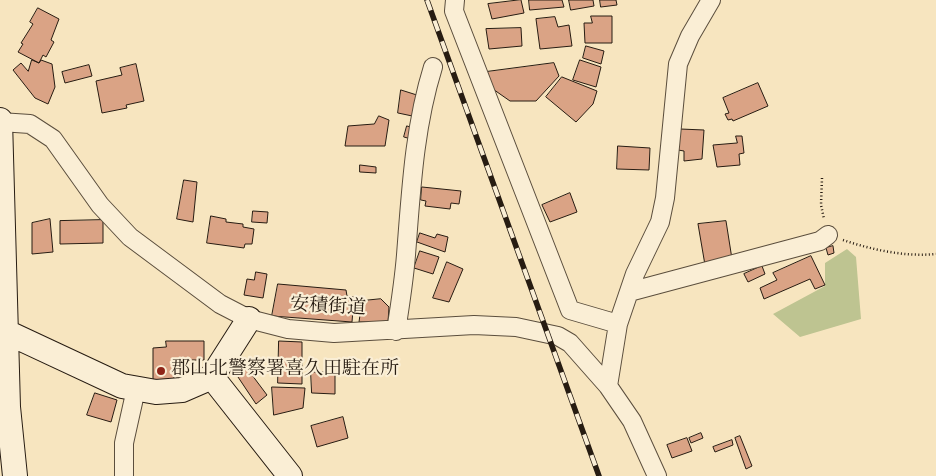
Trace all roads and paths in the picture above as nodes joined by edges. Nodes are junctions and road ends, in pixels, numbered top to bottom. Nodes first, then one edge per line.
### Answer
1 (455, 0) edge
2 (711, 0) edge
3 (433, 67) dead end
4 (0, 121) edge
5 (822, 178) dead end
6 (828, 235) junction
7 (936, 254) edge
8 (629, 292) junction
9 (249, 319) junction
10 (618, 324) junction
11 (3, 330) edge
12 (396, 331) junction
13 (212, 377) junction
14 (608, 386) junction
15 (136, 389) junction
16 (15, 476) edge
17 (124, 476) edge
18 (290, 476) edge
19 (657, 476) edge

1 - 10 street
2 - 8 street
3 - 12 street
4 - 9 street, 安積街道
4 - 11 street
5 - 6 path
6 - 7 path
6 - 8 street
8 - 10 street
9 - 12 street, 安積街道
9 - 13 street
10 - 14 street
11 - 15 street
11 - 16 street
12 - 14 street, 安積街道
13 - 15 street
13 - 18 street
14 - 19 street, 安積街道
15 - 17 street

